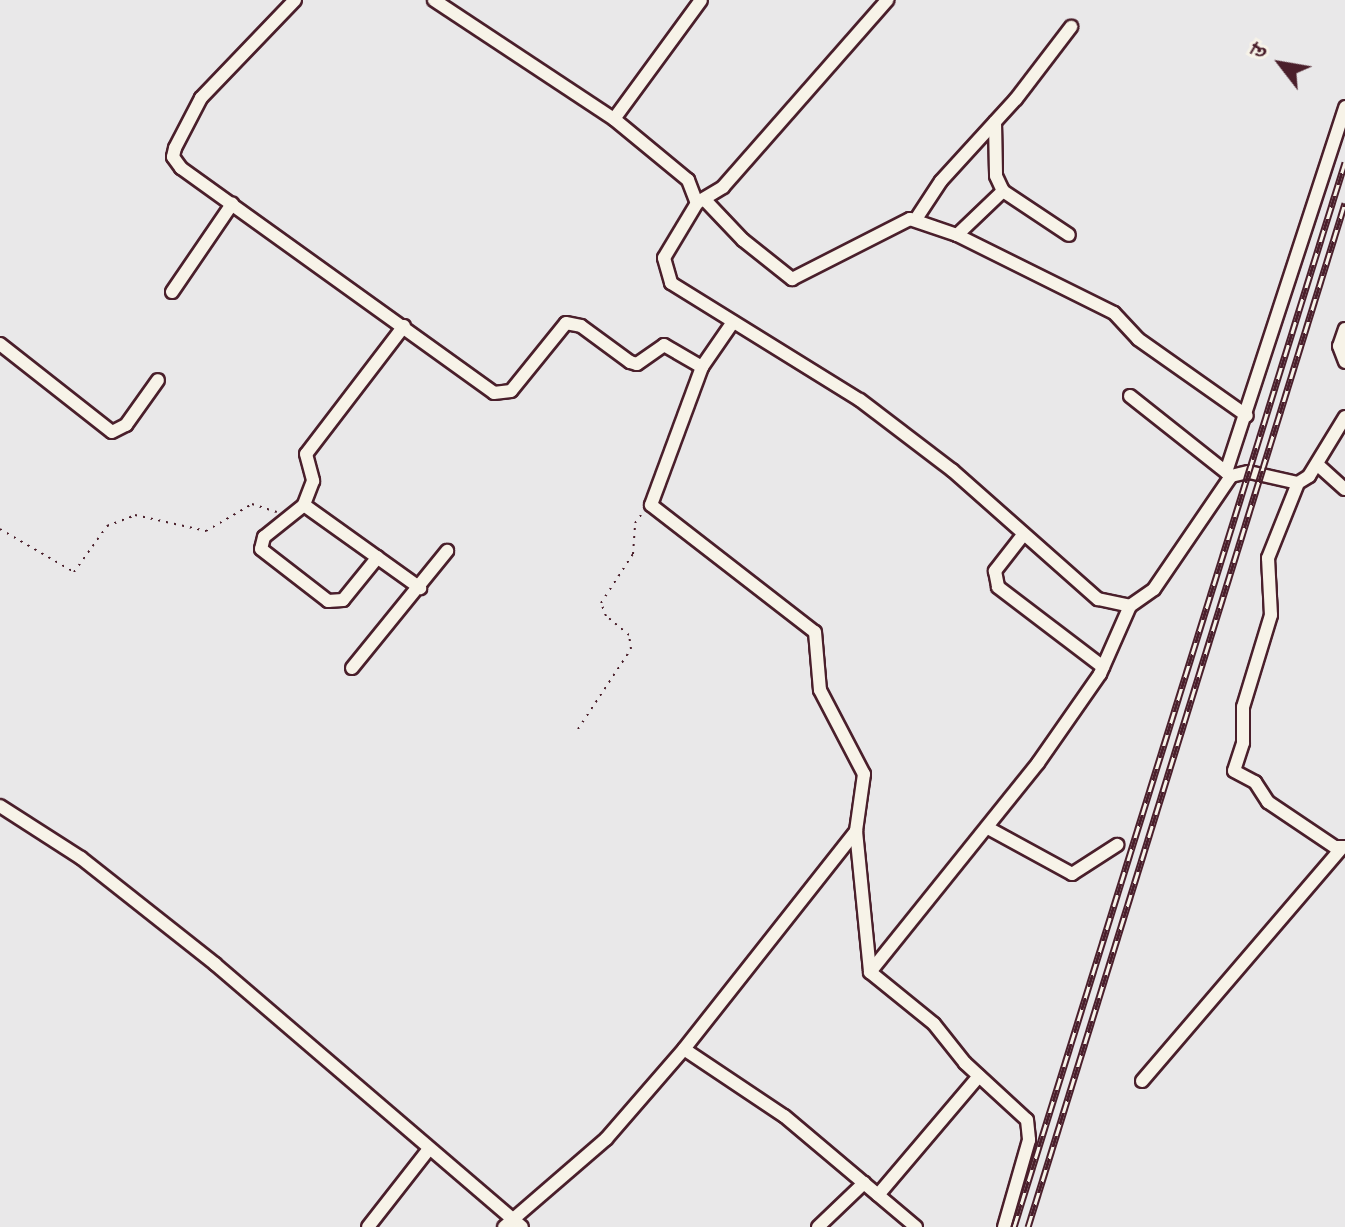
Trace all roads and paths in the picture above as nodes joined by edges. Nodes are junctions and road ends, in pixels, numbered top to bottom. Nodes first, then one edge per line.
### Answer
1 (295, 0) edge
2 (434, 0) edge
3 (701, 0) edge
4 (887, 0) edge
5 (1071, 27) dead end
6 (1345, 107) edge
7 (614, 119) junction
8 (995, 122) junction
9 (1003, 191) junction
10 (701, 201) junction
11 (232, 204) junction
12 (916, 219) junction
13 (957, 235) junction
14 (1069, 235) dead end
15 (172, 292) dead end
16 (733, 322) junction
17 (404, 326) junction
18 (1345, 329) edge
19 (0, 344) edge
20 (1345, 362) edge
21 (702, 367) junction
22 (158, 380) dead end
23 (1130, 396) dead end
24 (1247, 416) junction
25 (1345, 417) edge
26 (1318, 465) junction
27 (1229, 474) junction
28 (1298, 483) junction
29 (1345, 489) edge
30 (304, 505) junction
31 (651, 505) junction
32 (289, 517) junction
33 (0, 529) edge
34 (1023, 535) junction
35 (447, 551) dead end
36 (378, 557) junction
37 (420, 588) junction
38 (1130, 606) junction
39 (1103, 667) junction
40 (352, 668) dead end
41 (578, 729) dead end
42 (0, 806) edge
43 (988, 828) junction
44 (856, 831) junction
45 (1117, 845) dead end
46 (1343, 848) edge
47 (870, 972) junction
48 (684, 1049) junction
49 (979, 1076) junction
50 (1142, 1081) dead end
51 (429, 1149) junction
52 (864, 1183) junction
53 (878, 1195) junction
54 (513, 1224) edge
55 (368, 1227) edge
56 (818, 1227) edge
57 (916, 1227) edge
58 (1004, 1227) edge

1 - 11 street
2 - 7 street
3 - 7 street
4 - 10 street
5 - 8 street
6 - 24 street
7 - 10 street
8 - 9 street
8 - 12 street
9 - 13 street
9 - 14 street
10 - 12 street
10 - 16 street
11 - 15 street
11 - 17 street
12 - 13 street
13 - 24 street
16 - 21 street
16 - 34 street
17 - 21 street
17 - 30 street
18 - 20 street
19 - 22 street
21 - 31 street
23 - 27 street
24 - 27 street
25 - 26 street
26 - 28 street
26 - 29 street
27 - 28 street
27 - 38 street
28 - 46 street
30 - 32 street
30 - 36 street
31 - 41 path
31 - 44 street
32 - 33 path
32 - 36 street
34 - 38 street
34 - 39 street
35 - 37 street
36 - 37 street
37 - 40 street
38 - 39 street
39 - 43 street
42 - 51 street
43 - 45 street
43 - 47 street
44 - 47 street
44 - 48 street
46 - 50 street
47 - 49 street
48 - 52 street
48 - 54 street
49 - 53 street
49 - 58 street
51 - 54 street
51 - 55 street
52 - 53 street
52 - 56 street
53 - 57 street

